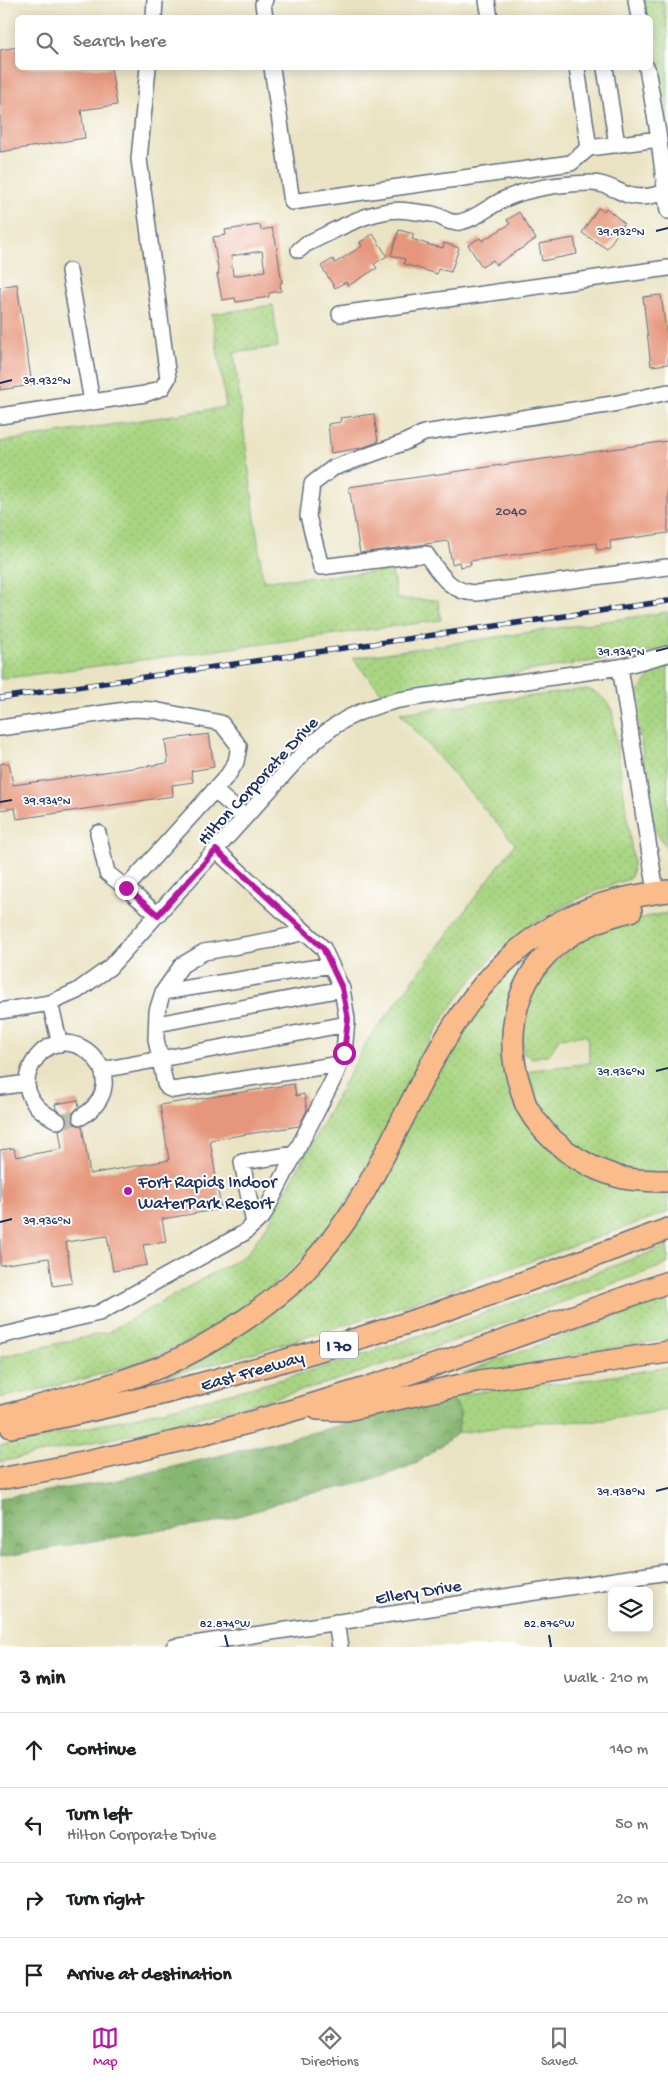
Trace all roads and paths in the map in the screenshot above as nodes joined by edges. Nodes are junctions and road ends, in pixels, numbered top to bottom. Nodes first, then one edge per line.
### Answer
1 (155, 0) edge
2 (265, 0) edge
3 (487, 0) edge
4 (636, 0) edge
5 (154, 15) edge
6 (265, 15) edge
7 (490, 15) edge
8 (635, 15) edge
9 (148, 70) edge
10 (272, 70) edge
11 (576, 70) edge
12 (605, 70) edge
13 (647, 70) edge
14 (659, 139) junction
15 (617, 144) junction
16 (589, 148) junction
17 (665, 192) junction
18 (668, 211) edge
19 (299, 250) dead end
20 (668, 268) edge
21 (69, 271) dead end
22 (340, 314) dead end
23 (668, 392) edge
24 (92, 402) junction
25 (0, 416) edge
26 (667, 567) dead end
27 (668, 654) edge
28 (620, 667) junction
29 (0, 728) edge
30 (214, 790) junction
31 (245, 818) junction
32 (98, 833) dead end
33 (216, 850) junction
34 (126, 888) junction
35 (664, 896) edge
36 (158, 915) junction
37 (305, 932) junction
38 (331, 965) junction
39 (342, 988) junction
40 (163, 992) junction
41 (50, 1002) junction
42 (0, 1010) edge
43 (157, 1024) junction
44 (347, 1024) junction
45 (60, 1044) junction
46 (160, 1059) junction
47 (340, 1064) junction
48 (102, 1070) junction
49 (27, 1083) junction
50 (0, 1087) edge
51 (81, 1117) tunnel mouth
52 (58, 1121) tunnel mouth
53 (296, 1154) junction
54 (668, 1181) edge
55 (254, 1224) junction
56 (668, 1229) edge
57 (668, 1282) edge
58 (0, 1336) edge
59 (668, 1352) edge
60 (297, 1409) junction
61 (0, 1417) edge
62 (0, 1429) edge
63 (0, 1479) edge
64 (668, 1572) edge
65 (336, 1622) junction
66 (174, 1647) edge
67 (340, 1647) edge

1 - 5 street
2 - 6 street
3 - 7 street
4 - 8 street
9 - 24 street
10 - 16 street
11 - 16 street
12 - 15 street
13 - 14 street
14 - 15 street
14 - 17 street
15 - 16 street
17 - 18 street
17 - 19 street
20 - 22 street
21 - 24 street
23 - 26 street
24 - 25 street
27 - 28 street, Hilton Corporate Drive
28 - 31 street, Hilton Corporate Drive
28 - 35 street
29 - 30 street
30 - 31 street
30 - 34 street
31 - 33 street, Hilton Corporate Drive
32 - 34 street
33 - 36 street, Hilton Corporate Drive
33 - 37 street
34 - 36 street
35 - 54 highway
35 - 61 highway
36 - 41 street, Hilton Corporate Drive
37 - 38 street
37 - 40 street
38 - 39 street
38 - 40 street
39 - 43 street
39 - 44 street
40 - 43 street
41 - 42 street, Hilton Corporate Drive
41 - 45 street
43 - 46 street
44 - 46 street
44 - 47 street
45 - 48 street
45 - 49 street
46 - 47 street
46 - 48 street
47 - 53 street
48 - 51 street
49 - 50 street
49 - 52 street
53 - 55 street
53 - 55 street
55 - 58 street
56 - 62 highway, East Freeway / I 70
57 - 60 highway
59 - 60 highway
60 - 63 highway
64 - 65 street, Ellery Drive
65 - 66 street, Ellery Drive
65 - 67 street

